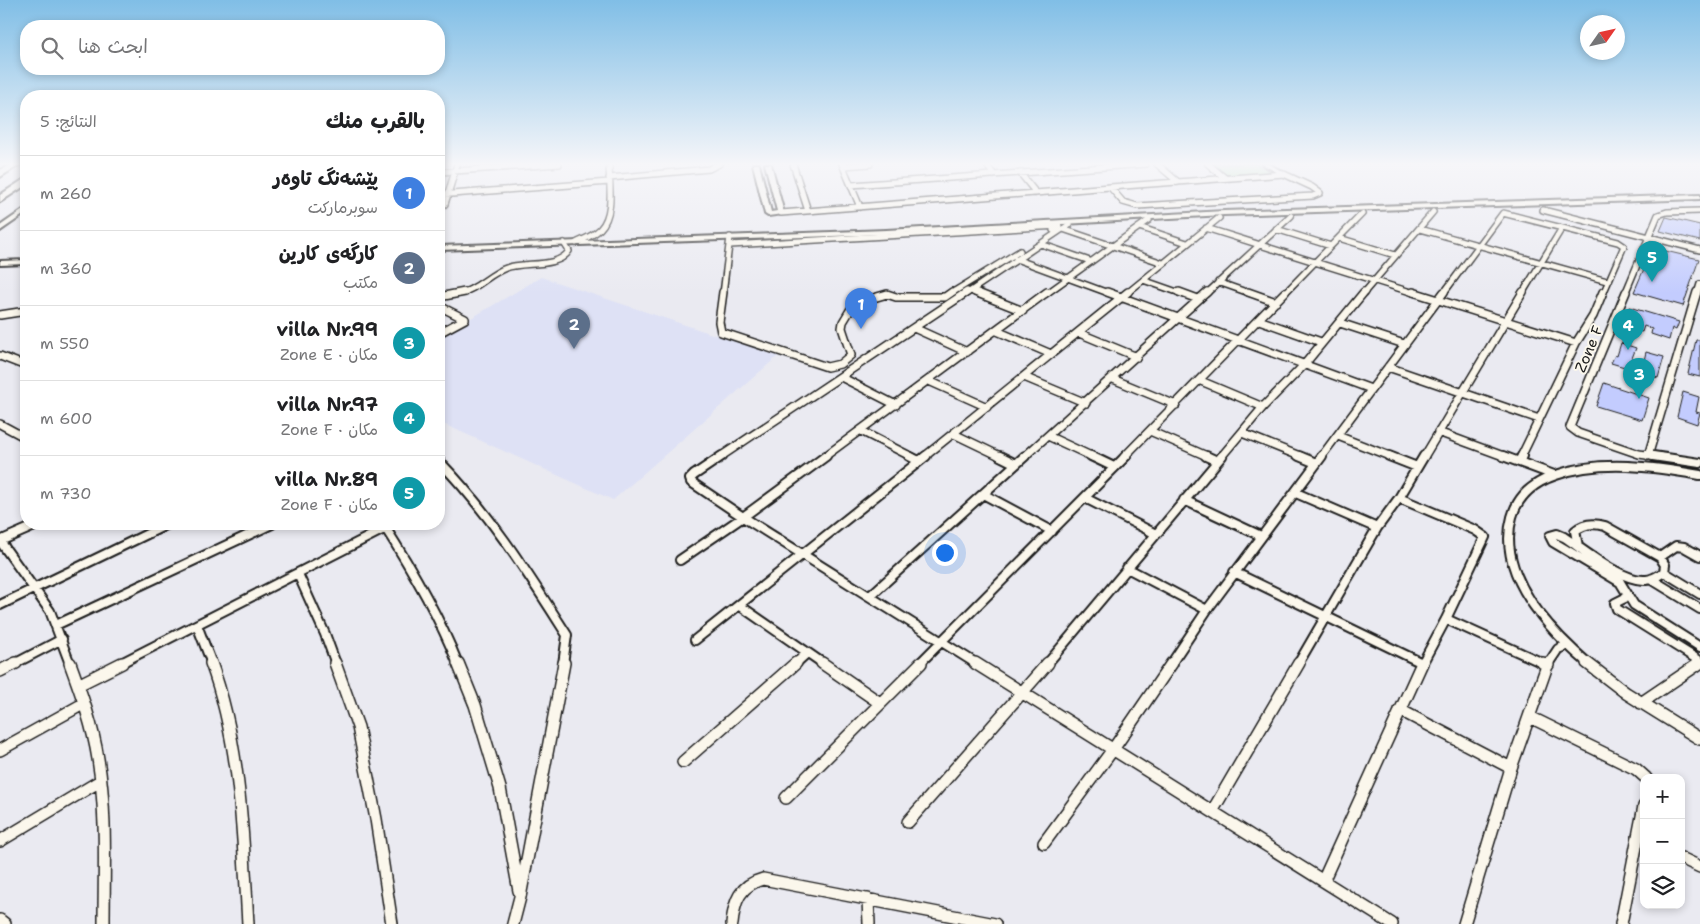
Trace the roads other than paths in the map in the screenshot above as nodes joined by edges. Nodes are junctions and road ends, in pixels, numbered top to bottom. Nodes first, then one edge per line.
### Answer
1 (608, 207) edge
2 (766, 207) edge
3 (779, 207) edge
4 (807, 207) edge
5 (858, 207) edge
6 (1399, 207) edge
7 (1543, 210) dead end
8 (808, 211) junction
9 (1700, 211) edge
10 (1433, 212) dead end
11 (781, 213) junction
12 (20, 214) edge
13 (1362, 214) dead end
14 (1291, 216) dead end
15 (1219, 218) dead end
16 (20, 220) edge
17 (1149, 220) dead end
18 (1139, 227) junction
19 (1206, 228) junction
20 (1562, 228) junction
21 (0, 229) edge
22 (1420, 229) junction
23 (1276, 230) junction
24 (0, 235) edge
25 (1651, 237) junction
26 (1338, 238) junction
27 (733, 241) junction
28 (564, 243) junction
29 (576, 243) junction
30 (1187, 243) junction
31 (1041, 244) junction
32 (1260, 245) junction
33 (1478, 245) junction
34 (1111, 246) junction
35 (1331, 246) junction
36 (445, 248) edge
37 (1700, 250) edge
38 (1395, 255) junction
39 (1016, 259) junction
40 (1090, 261) junction
41 (20, 262) edge
42 (1315, 262) junction
43 (1540, 262) junction
44 (0, 263) edge
45 (1163, 263) junction
46 (1067, 278) junction
47 (1143, 280) junction
48 (1374, 280) junction
49 (1607, 281) junction
50 (1218, 282) junction
51 (1700, 284) edge
52 (971, 291) junction
53 (445, 297) edge
54 (1120, 297) junction
55 (1198, 299) junction
56 (1438, 300) junction
57 (1276, 302) junction
58 (445, 309) edge
59 (20, 311) edge
60 (1023, 311) junction
61 (0, 315) edge
62 (1178, 320) junction
63 (1259, 320) junction
64 (1505, 320) junction
65 (1340, 323) junction
66 (914, 328) junction
67 (445, 330) edge
68 (996, 331) junction
69 (1079, 333) junction
70 (1239, 342) junction
71 (1322, 342) junction
72 (1576, 343) junction
73 (1404, 344) junction
74 (967, 352) junction
75 (1051, 354) junction
76 (0, 356) edge
77 (1137, 357) junction
78 (20, 364) edge
79 (1304, 365) junction
80 (1388, 367) junction
81 (840, 377) junction
82 (1024, 377) junction
83 (1113, 379) junction
84 (929, 380) junction
85 (1201, 381) junction
86 (1372, 389) junction
87 (1461, 392) junction
88 (1086, 403) junction
89 (1176, 405) junction
90 (896, 406) junction
91 (987, 407) junction
92 (1263, 407) junction
93 (1539, 419) junction
94 (0, 424) edge
95 (861, 430) junction
96 (1150, 432) junction
97 (1242, 432) junction
98 (1438, 432) junction
99 (954, 434) junction
100 (20, 435) edge
101 (1048, 436) junction
102 (1338, 436) junction
103 (1648, 456) junction
104 (919, 461) junction
105 (1217, 461) junction
106 (1519, 462) junction
107 (1316, 463) junction
108 (1700, 463) edge
109 (1016, 464) junction
110 (445, 467) edge
111 (1114, 467) junction
112 (1417, 467) junction
113 (1554, 475) junction
114 (1700, 475) edge
115 (1296, 493) junction
116 (983, 494) junction
117 (1085, 498) junction
118 (1399, 498) junction
119 (1184, 500) junction
120 (743, 517) junction
121 (1377, 528) junction
122 (25, 530) edge
123 (156, 530) edge
124 (259, 530) edge
125 (377, 530) edge
126 (387, 530) edge
127 (1052, 531) junction
128 (1156, 534) junction
129 (1261, 536) junction
130 (0, 541) edge
131 (1578, 546) junction
132 (804, 554) junction
133 (1700, 556) edge
134 (1660, 557) junction
135 (680, 560) dead end
136 (1127, 568) junction
137 (1234, 572) junction
138 (1664, 572) junction
139 (298, 574) junction
140 (1628, 575) junction
141 (1651, 579) junction
142 (1620, 582) junction
143 (36, 588) junction
144 (1700, 594) edge
145 (870, 596) junction
146 (1627, 597) junction
147 (0, 605) edge
148 (739, 605) junction
149 (1700, 609) edge
150 (1207, 610) junction
151 (1325, 616) junction
152 (1446, 619) junction
153 (197, 625) junction
154 (56, 626) junction
155 (62, 638) junction
156 (695, 640) dead end
157 (943, 642) junction
158 (1568, 645) junction
159 (1700, 647) edge
160 (807, 653) junction
161 (1700, 662) edge
162 (1422, 663) junction
163 (1548, 665) junction
164 (0, 671) edge
165 (78, 685) junction
166 (1023, 692) junction
167 (880, 703) junction
168 (1641, 703) junction
169 (83, 704) junction
170 (1400, 710) junction
171 (1530, 717) junction
172 (1700, 739) edge
173 (1114, 748) junction
174 (0, 750) edge
175 (683, 762) dead end
176 (1510, 768) junction
177 (1642, 774) edge
178 (100, 780) junction
179 (786, 798) dead end
180 (1213, 810) junction
181 (908, 822) dead end
182 (0, 841) edge
183 (1640, 841) edge
184 (1044, 843) dead end
185 (1685, 860) edge
186 (1700, 868) edge
187 (1323, 881) junction
188 (520, 897) junction
189 (868, 899) junction
190 (0, 920) edge
191 (5, 924) edge
192 (104, 924) edge
193 (248, 924) edge
194 (392, 924) edge
195 (513, 924) edge
196 (732, 924) edge
197 (869, 924) edge
198 (995, 924) edge
199 (1392, 924) edge
200 (1464, 924) edge
201 (1621, 924) edge

1 - 29 street
2 - 11 street
3 - 11 street
4 - 8 street
5 - 8 street
6 - 27 street
7 - 25 street
8 - 11 street
9 - 25 street, Zone F
10 - 22 street
12 - 21 street
13 - 26 street
14 - 23 street
15 - 19 street
16 - 24 street
17 - 18 street
18 - 30 street
18 - 34 street
19 - 30 street
19 - 32 street
20 - 33 street
20 - 43 street
20 - 49 street
22 - 33 street
22 - 38 street
23 - 32 street
23 - 35 street
25 - 37 street
25 - 103 street, Zone F
26 - 35 street
26 - 38 street
27 - 27 street
27 - 29 street
28 - 29 street
28 - 36 street
28 - 53 street
30 - 45 street
31 - 34 street
31 - 39 street
31 - 40 street
32 - 42 street
32 - 50 street
33 - 43 street
33 - 56 street
34 - 40 street
34 - 45 street
35 - 42 street
38 - 48 street
39 - 46 street
39 - 52 street
40 - 46 street
41 - 44 street
42 - 48 street
42 - 57 street
43 - 49 street
43 - 64 street
45 - 47 street
46 - 54 street
46 - 60 street
47 - 54 street
47 - 55 street
48 - 56 street
48 - 65 street
49 - 72 street
50 - 55 street
50 - 57 street
51 - 103 street
52 - 60 street
52 - 66 street
54 - 62 street
54 - 69 street
55 - 62 street
56 - 64 street
56 - 73 street
57 - 63 street
58 - 67 street
59 - 61 street
60 - 68 street
62 - 70 street
62 - 77 street
63 - 70 street
63 - 71 street
64 - 72 street
64 - 87 street
65 - 71 street
65 - 73 street
66 - 74 street
66 - 81 street
68 - 74 street
68 - 75 street
69 - 75 street
69 - 77 street
70 - 79 street
70 - 85 street
71 - 79 street
72 - 93 street
73 - 80 street
74 - 84 street
75 - 82 street
76 - 78 street
77 - 83 street
79 - 86 street
79 - 92 street
80 - 86 street
80 - 87 street
81 - 90 street
81 - 120 street
82 - 88 street
82 - 91 street
83 - 88 street
83 - 89 street
84 - 90 street
84 - 91 street
85 - 89 street
85 - 92 street
86 - 102 street
87 - 93 street
87 - 98 street
88 - 101 street
89 - 96 street
90 - 95 street
91 - 99 street
92 - 97 street
93 - 106 street
94 - 100 street
95 - 104 street
95 - 120 street
96 - 105 street
96 - 111 street
97 - 105 street
97 - 107 street
98 - 106 street
98 - 112 street
99 - 104 street
99 - 109 street
101 - 109 street
101 - 111 street
102 - 107 street
102 - 112 street
103 - 108 street
104 - 132 street
105 - 119 street
106 - 113 street
107 - 115 street
109 - 116 street
110 - 188 street
111 - 117 street
112 - 118 street
113 - 114 street
113 - 158 street
115 - 121 street
115 - 129 street
116 - 127 street
116 - 145 street
117 - 127 street
117 - 128 street
118 - 121 street
118 - 152 street
119 - 128 street
119 - 129 street
120 - 132 street
120 - 135 street
121 - 151 street
122 - 130 street
123 - 143 street
124 - 154 street
125 - 139 street
126 - 188 street
127 - 157 street
128 - 136 street
129 - 137 street
130 - 143 street
131 - 134 street
131 - 140 street
131 - 142 street
132 - 145 street
132 - 148 street
133 - 134 street
134 - 138 street
136 - 150 street
136 - 166 street
137 - 150 street
137 - 151 street
138 - 141 street
138 - 144 street
139 - 153 street
139 - 194 street
140 - 141 street
140 - 142 street
141 - 149 street
142 - 146 street
143 - 147 street
143 - 154 street
145 - 157 street
146 - 159 street
146 - 161 street
148 - 156 street
148 - 160 street
150 - 173 street
151 - 162 street
151 - 180 street
152 - 162 street
152 - 163 street
153 - 165 street
153 - 193 street
154 - 155 street
155 - 164 street
155 - 165 street
157 - 166 street
157 - 167 street
158 - 163 street
158 - 168 street
160 - 167 street
160 - 175 street
161 - 168 street
162 - 170 street
163 - 171 street
165 - 169 street
166 - 173 street
166 - 181 street
167 - 179 street
168 - 172 street
169 - 174 street
169 - 178 street
170 - 176 street
170 - 187 street
171 - 176 street
171 - 177 street
173 - 180 street
173 - 184 street
176 - 200 street
178 - 182 street
178 - 192 street
180 - 187 street
183 - 201 street
185 - 186 street
187 - 199 street
188 - 195 street
189 - 196 street
189 - 197 street
189 - 198 street
190 - 191 street

